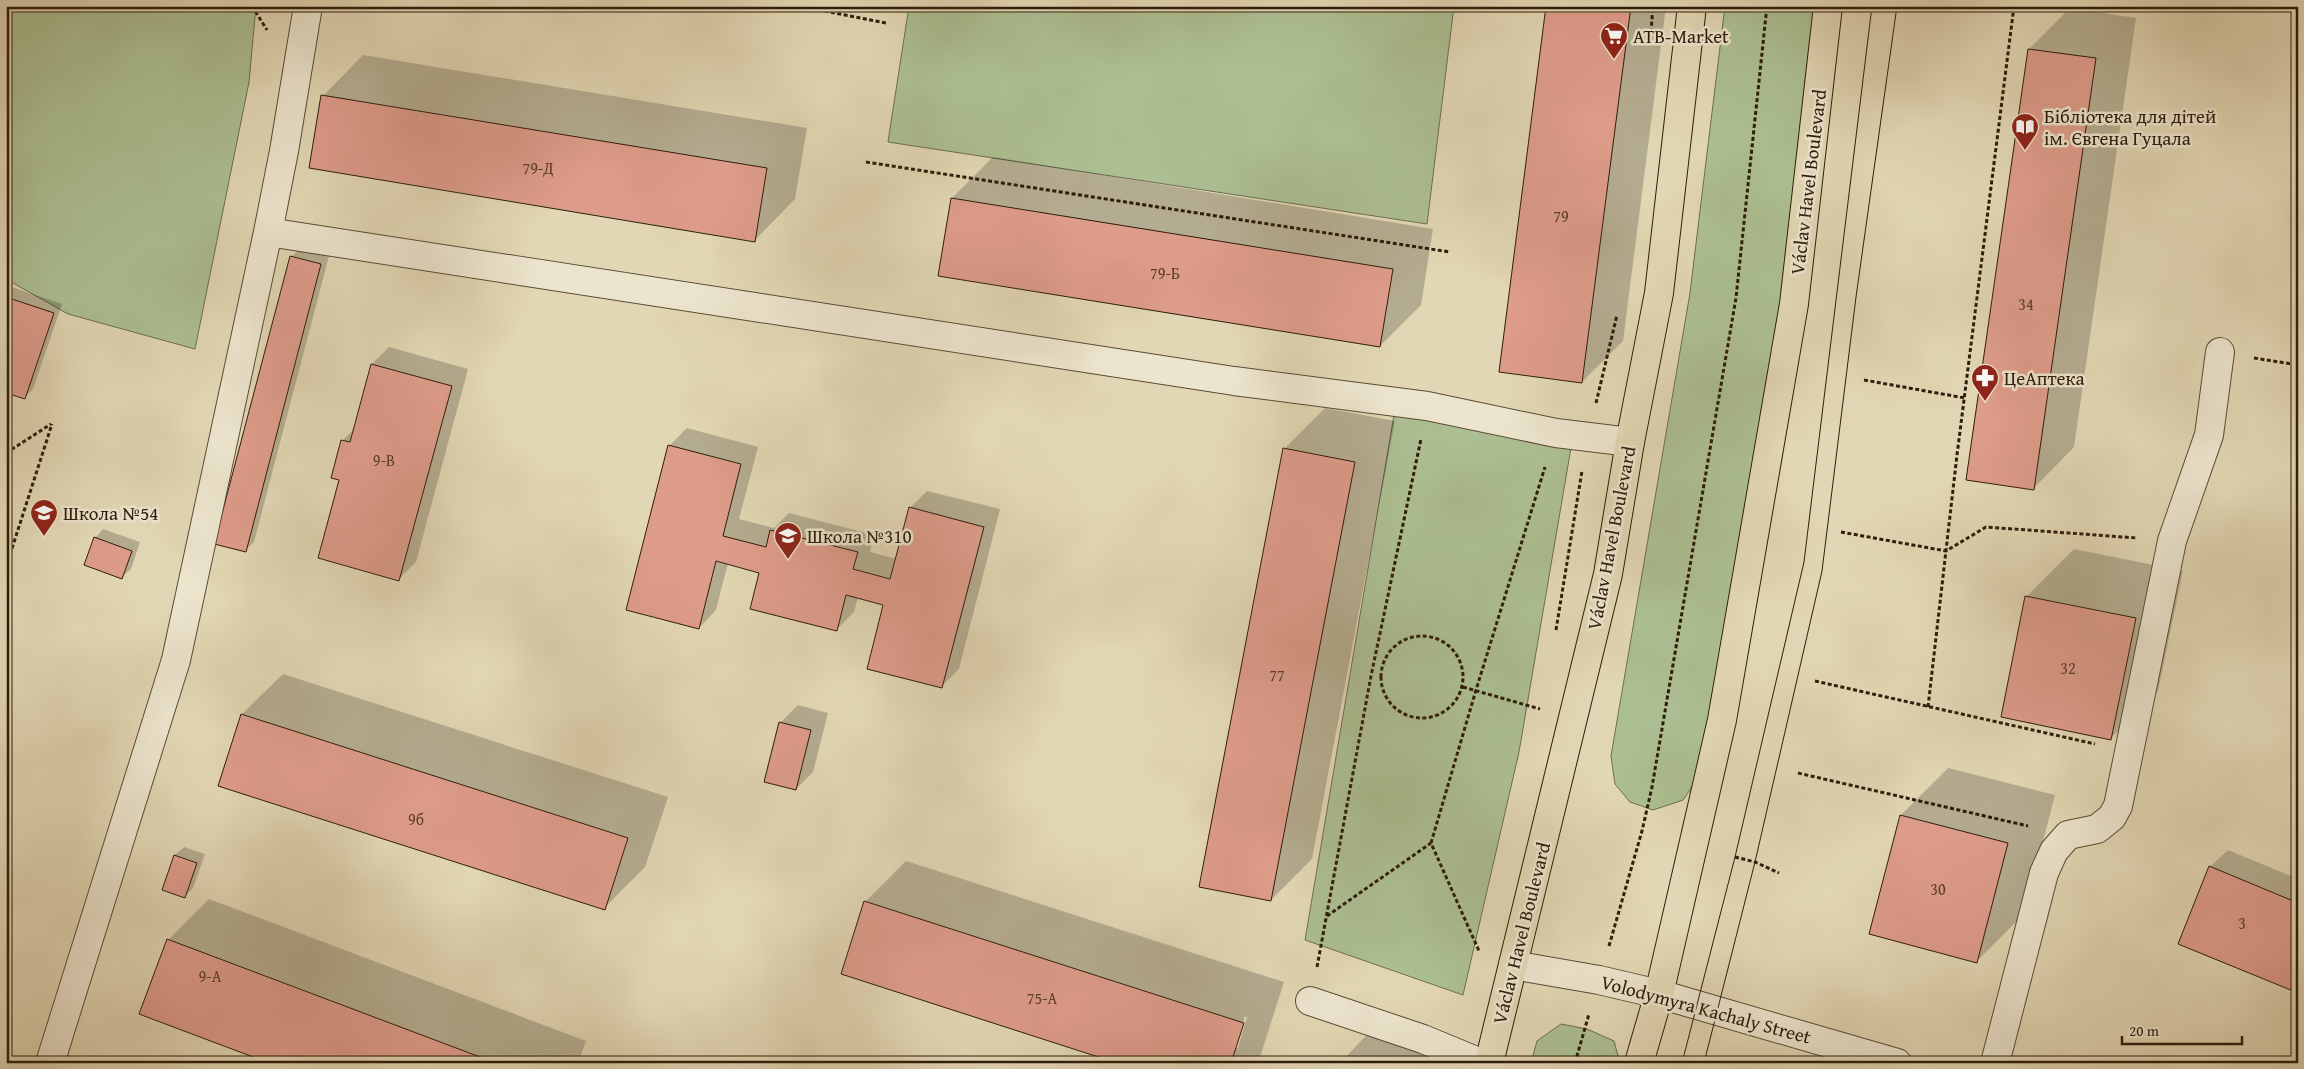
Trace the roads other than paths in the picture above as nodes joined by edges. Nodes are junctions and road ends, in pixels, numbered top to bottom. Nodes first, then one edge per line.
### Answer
1 (308, 6) edge
2 (1692, 6) edge
3 (1828, 6) edge
4 (268, 232) junction
5 (2220, 352) road end
6 (1630, 442) junction
7 (1513, 964) junction
8 (1659, 994) junction
9 (1310, 1001) road end
10 (50, 1063) edge
11 (1481, 1063) edge
12 (1489, 1063) edge
13 (1638, 1063) edge
14 (1897, 1063) edge
15 (1994, 1063) edge

1 - 4 street
2 - 6 main road, Václav Havel Boulevard
3 - 8 main road, Václav Havel Boulevard
4 - 6 street
4 - 10 street
5 - 15 street
6 - 7 main road, Václav Havel Boulevard
7 - 8 street, Volodymyra Kachaly Street
7 - 12 main road, Václav Havel Boulevard
8 - 13 main road, Václav Havel Boulevard
8 - 14 street, Volodymyra Kachaly Street
9 - 11 street

